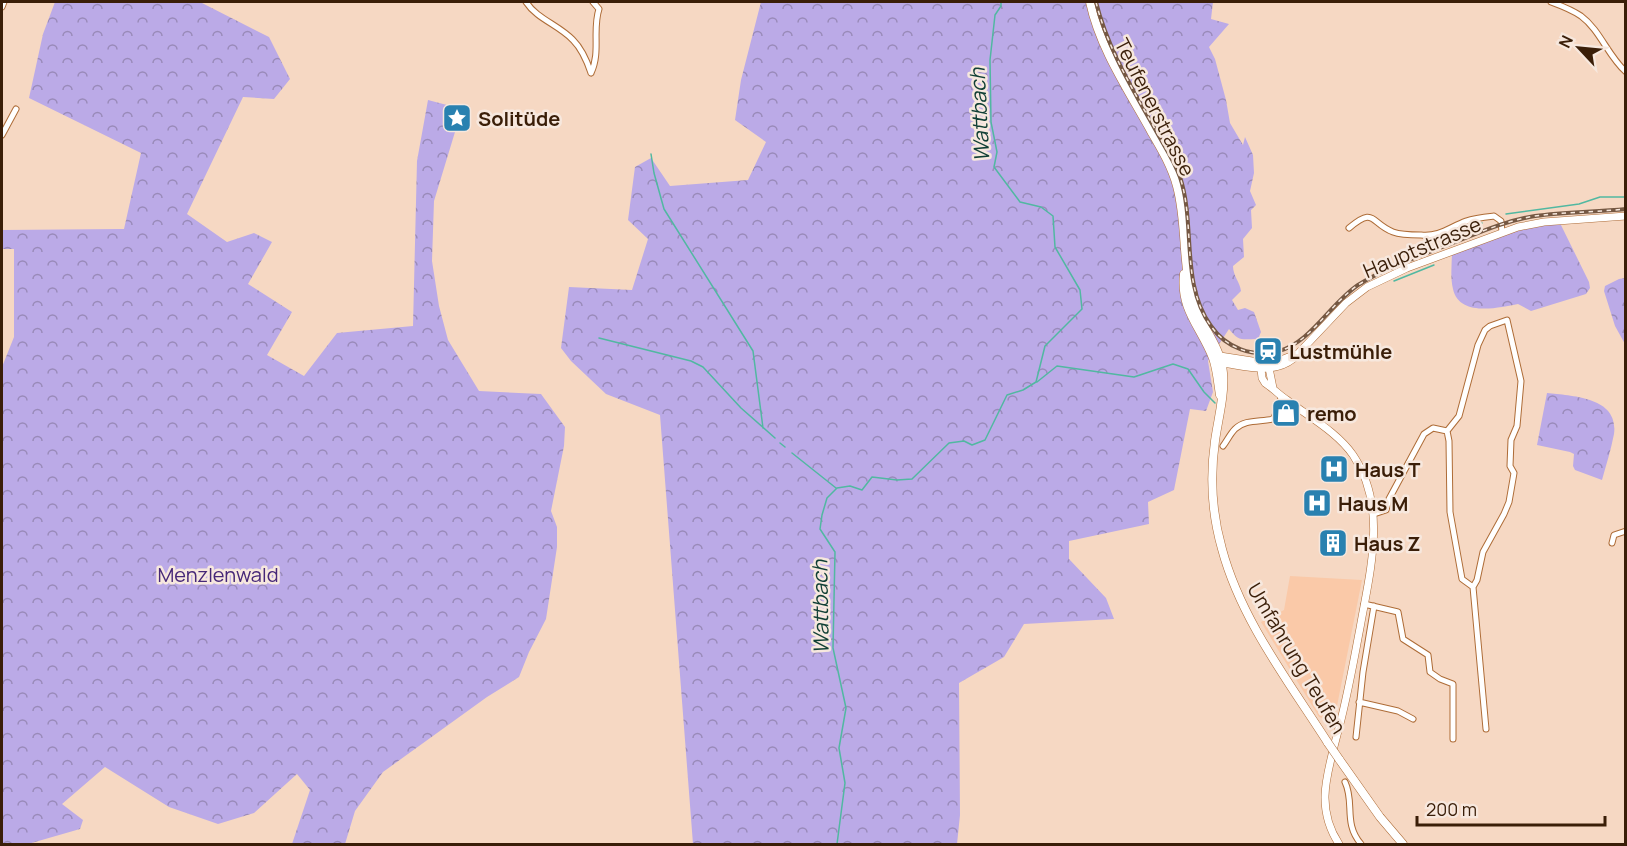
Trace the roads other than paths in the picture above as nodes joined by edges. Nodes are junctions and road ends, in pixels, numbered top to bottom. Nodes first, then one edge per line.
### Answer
1 (4, 2) edge
2 (526, 2) edge
3 (593, 2) edge
4 (1090, 2) edge
5 (1551, 2) edge
6 (2, 7) edge
7 (1626, 72) edge
8 (16, 109) dead end
9 (2, 135) edge
10 (1626, 216) edge
11 (1349, 228) dead end
12 (1502, 232) junction
13 (1218, 360) junction
14 (1265, 367) junction
15 (1282, 397) junction
16 (1447, 432) junction
17 (1223, 446) dead end
18 (1374, 514) junction
19 (1626, 531) edge
20 (1612, 543) dead end
21 (1473, 587) junction
22 (1364, 604) junction
23 (1374, 606) junction
24 (1359, 702) junction
25 (1413, 719) dead end
26 (1486, 729) dead end
27 (1356, 737) dead end
28 (1453, 740) dead end
29 (1345, 782) dead end
30 (1339, 844) edge
31 (1361, 844) edge
32 (1403, 844) edge

1 - 6 street
2 - 3 street
4 - 13 main road, Teufenerstrasse
5 - 7 street
8 - 9 street
10 - 12 street, Hauptstrasse
11 - 12 street
12 - 14 street, Hauptstrasse
13 - 14 street
13 - 32 main road, Umfahrung Teufen, bridge
14 - 15 street
15 - 17 street
15 - 18 street
16 - 18 street
16 - 21 street
16 - 21 street
18 - 22 street
19 - 20 street
21 - 26 street
22 - 23 street
22 - 30 street
23 - 24 street
23 - 28 street
24 - 25 street
24 - 27 street
29 - 31 street

